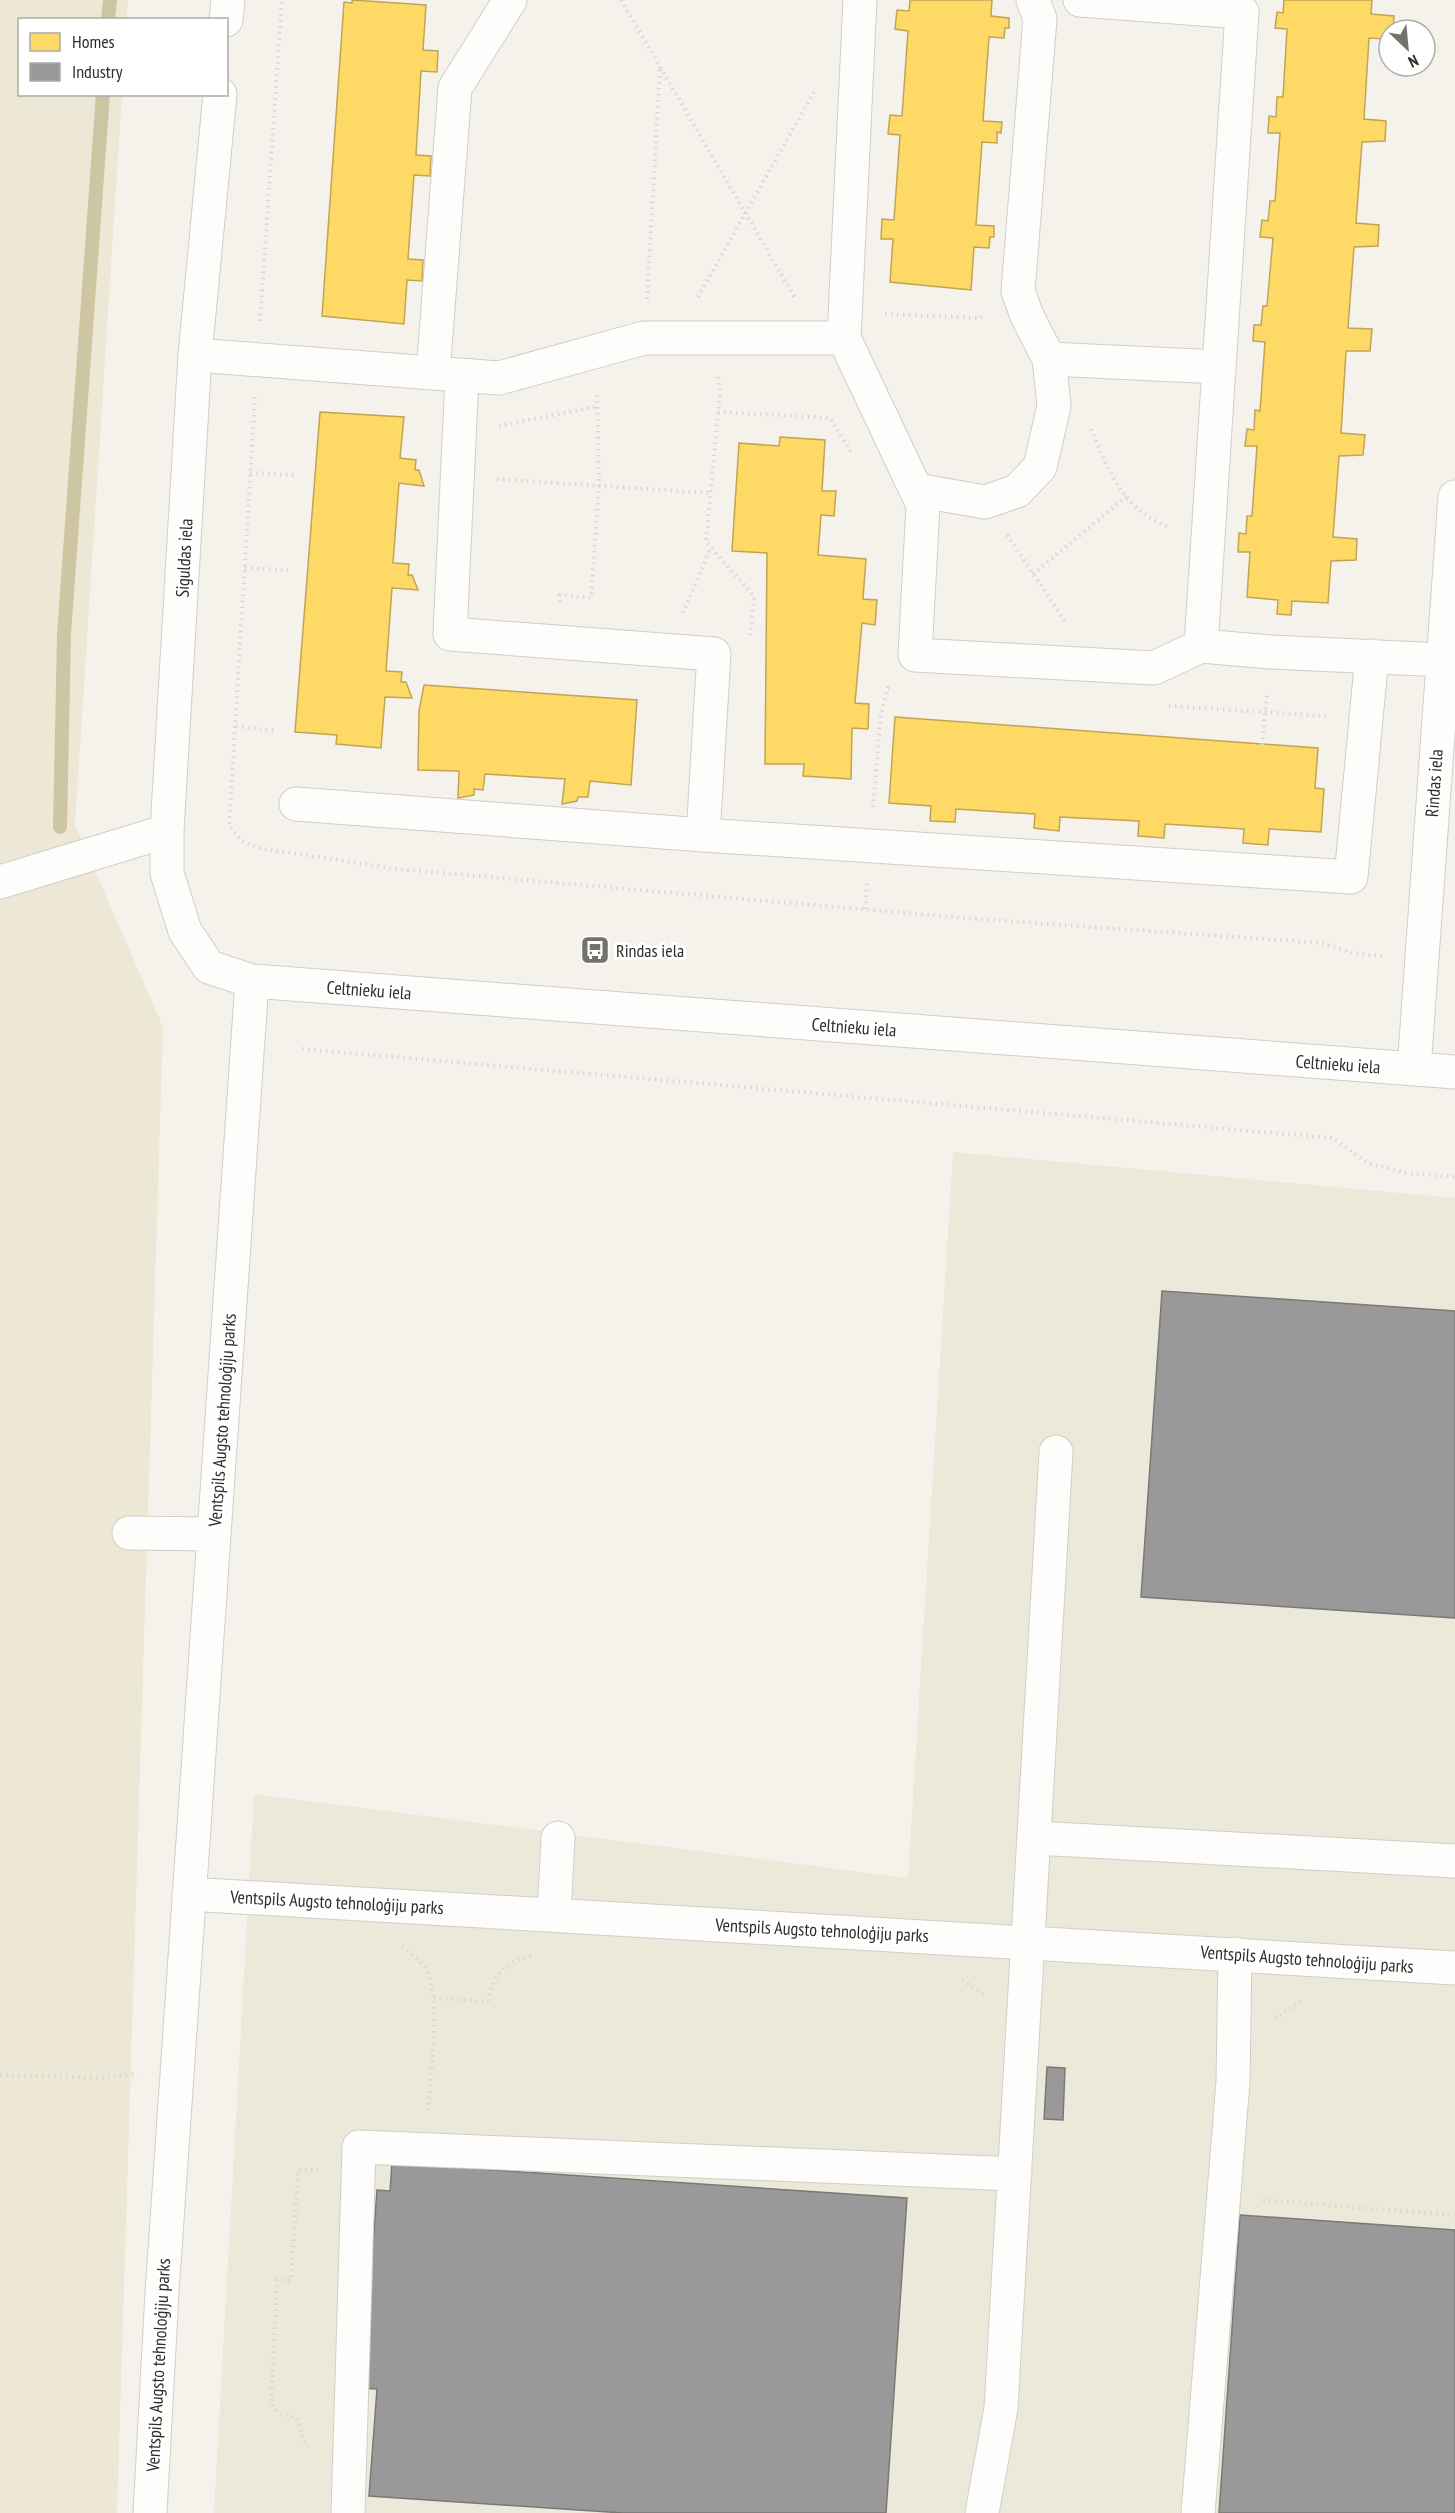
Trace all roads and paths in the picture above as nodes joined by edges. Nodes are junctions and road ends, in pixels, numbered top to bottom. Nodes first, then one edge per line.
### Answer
1 (228, 0) edge
2 (282, 0) edge
3 (510, 0) edge
4 (621, 0) edge
5 (860, 0) edge
6 (1033, 0) edge
7 (1080, 0) edge
8 (226, 18) edge
9 (660, 66) junction
10 (819, 83) dead end
11 (220, 96) edge
12 (746, 214) junction
13 (1018, 291) junction
14 (260, 327) dead end
15 (835, 329) junction
16 (660, 338) junction
17 (714, 338) junction
18 (594, 354) junction
19 (195, 355) junction
20 (1049, 359) junction
21 (1219, 367) junction
22 (448, 375) junction
23 (255, 390) dead end
24 (598, 406) junction
25 (718, 411) junction
26 (1088, 423) dead end
27 (460, 434) junction
28 (853, 456) dead end
29 (250, 473) junction
30 (296, 476) dead end
31 (458, 476) junction
32 (599, 486) junction
33 (916, 490) junction
34 (710, 493) junction
35 (1127, 496) junction
36 (1455, 497) edge
37 (985, 502) junction
38 (1208, 538) junction
39 (711, 547) junction
40 (245, 568) junction
41 (288, 570) dead end
42 (1033, 574) junction
43 (559, 642) junction
44 (750, 642) dead end
45 (1201, 646) junction
46 (668, 650) junction
47 (1372, 656) junction
48 (1443, 660) junction
49 (1094, 664) junction
50 (888, 688) dead end
51 (236, 726) junction
52 (276, 731) dead end
53 (296, 804) dead end
54 (167, 831) junction
55 (703, 835) junction
56 (870, 846) junction
57 (0, 882) edge
58 (865, 909) junction
59 (1421, 960) junction
60 (252, 981) junction
61 (302, 1049) dead end
62 (1414, 1069) junction
63 (1455, 1072) edge
64 (1455, 1177) edge
65 (1056, 1452) dead end
66 (129, 1533) dead end
67 (214, 1534) junction
68 (558, 1838) dead end
69 (1036, 1838) junction
70 (1455, 1861) edge
71 (189, 1894) junction
72 (554, 1915) junction
73 (1028, 1941) junction
74 (392, 1942) dead end
75 (538, 1953) dead end
76 (1234, 1954) junction
77 (1455, 1968) edge
78 (958, 1978) dead end
79 (434, 1998) junction
80 (1303, 1999) dead end
81 (989, 2004) dead end
82 (1269, 2024) dead end
83 (177, 2066) junction
84 (0, 2075) edge
85 (425, 2150) junction
86 (358, 2170) junction
87 (1015, 2174) junction
88 (1260, 2188) dead end
89 (1455, 2215) edge
90 (350, 2456) junction
91 (150, 2513) edge
92 (348, 2513) edge
93 (982, 2513) edge
94 (1198, 2513) edge

1 - 8 street
2 - 14 path
3 - 22 street
4 - 9 path
5 - 15 street
6 - 13 street
7 - 21 street
9 - 12 path
9 - 16 path
10 - 12 path
11 - 19 street, Siguldas iela
12 - 15 path
12 - 16 path
13 - 15 path
13 - 20 street
15 - 17 street
15 - 33 street
16 - 17 street
16 - 18 street
17 - 25 path
18 - 22 street
18 - 24 path
19 - 22 street
19 - 54 street, Siguldas iela
20 - 21 street
20 - 37 street
21 - 38 street
22 - 27 street
23 - 29 path
24 - 27 path
24 - 32 path
25 - 28 path
25 - 34 path
26 - 35 path
27 - 31 street
29 - 30 path
29 - 40 path
31 - 32 path
31 - 43 street
32 - 34 path
32 - 43 path
33 - 37 street
33 - 49 street
34 - 39 path
35 - 38 path
35 - 42 path
36 - 48 street, Rindas iela
37 - 42 path
38 - 45 street
39 - 44 path
39 - 46 path
40 - 41 path
40 - 51 path
42 - 49 path
43 - 46 street
45 - 47 street
45 - 49 street
46 - 55 street
47 - 48 street
47 - 56 street
48 - 59 street, Rindas iela
50 - 56 path
51 - 52 path
51 - 58 path
53 - 55 street
54 - 57 street
54 - 60 street, Siguldas iela
55 - 56 street
56 - 58 path
58 - 59 path
59 - 62 street, Rindas iela
60 - 62 street, Celtnieku iela
60 - 67 street, Ventspils Augsto tehnoloģiju parks
61 - 64 path
62 - 63 street, Celtnieku iela
65 - 69 street
66 - 67 street
67 - 71 street, Ventspils Augsto tehnoloģiju parks
68 - 72 street
69 - 70 street
69 - 73 street
71 - 72 street, Ventspils Augsto tehnoloģiju parks
71 - 83 street, Ventspils Augsto tehnoloģiju parks
72 - 73 street, Ventspils Augsto tehnoloģiju parks
73 - 76 street, Ventspils Augsto tehnoloģiju parks
73 - 87 street
74 - 79 path
75 - 79 path
76 - 77 street, Ventspils Augsto tehnoloģiju parks
76 - 94 street
78 - 81 path
79 - 85 path
80 - 82 path
83 - 84 path
83 - 91 street, Ventspils Augsto tehnoloģiju parks
85 - 86 street
85 - 87 street
86 - 90 street
86 - 90 path
87 - 93 street
88 - 89 path
90 - 92 street

